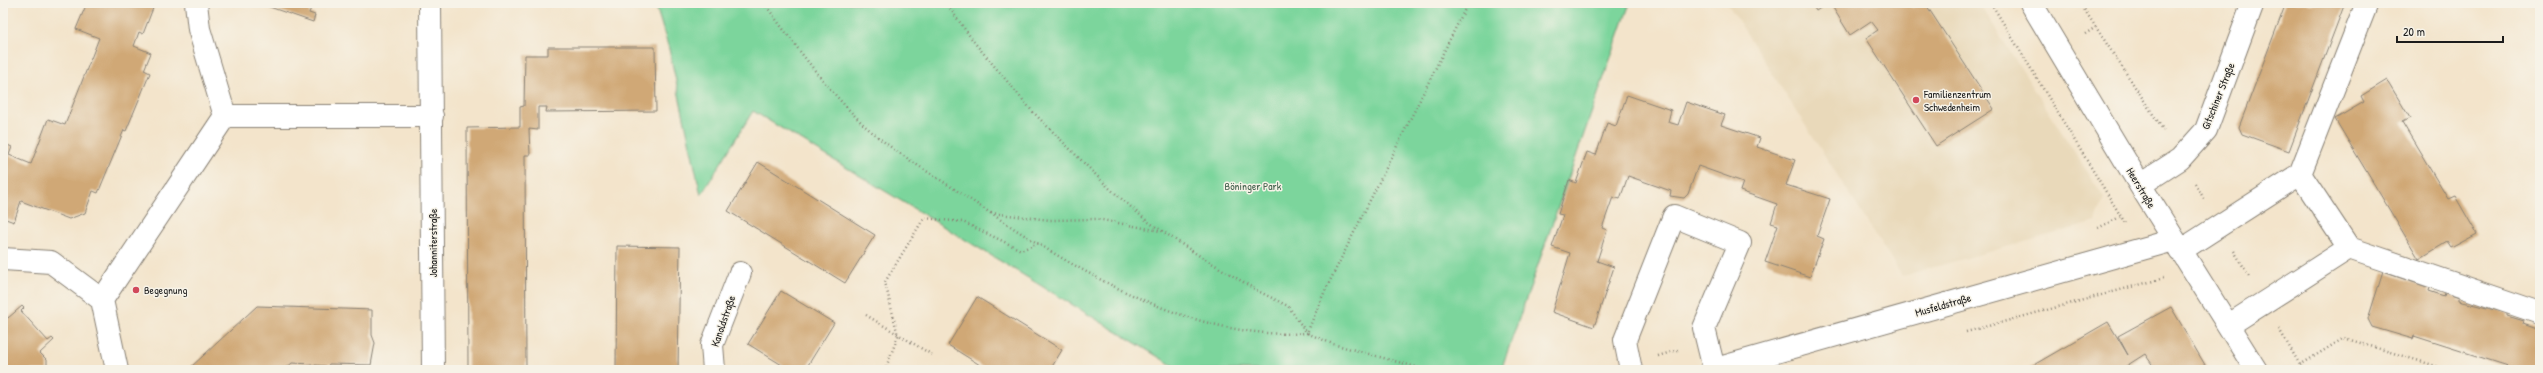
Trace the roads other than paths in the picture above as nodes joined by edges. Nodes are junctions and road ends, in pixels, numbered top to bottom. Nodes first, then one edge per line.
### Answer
1 (196, 3) edge
2 (430, 3) edge
3 (2031, 3) edge
4 (2253, 3) edge
5 (2367, 3) edge
6 (225, 116) junction
7 (432, 116) junction
8 (2300, 174) junction
9 (2140, 185) junction
10 (2177, 246) junction
11 (2349, 248) junction
12 (3, 259) edge
13 (740, 273) dead end
14 (102, 300) junction
15 (2540, 313) edge
16 (2229, 325) junction
17 (116, 370) edge
18 (433, 370) edge
19 (714, 370) edge
20 (1631, 370) edge
21 (1713, 370) edge
22 (2256, 370) edge

1 - 6 street
2 - 7 street, Johanniterstraße
3 - 9 street, Heerstraße
4 - 9 street, Gitschiner Straße
5 - 8 street
6 - 7 street
6 - 14 street
7 - 18 street, Johanniterstraße
8 - 10 street, Musfeldstraße
8 - 11 street
9 - 10 street, Heerstraße
10 - 16 street, Heerstraße
10 - 21 street, Musfeldstraße
11 - 15 street
11 - 16 street
12 - 14 street
13 - 19 street, Kanoldstraße
14 - 17 street
16 - 22 street, Heerstraße
20 - 21 street

